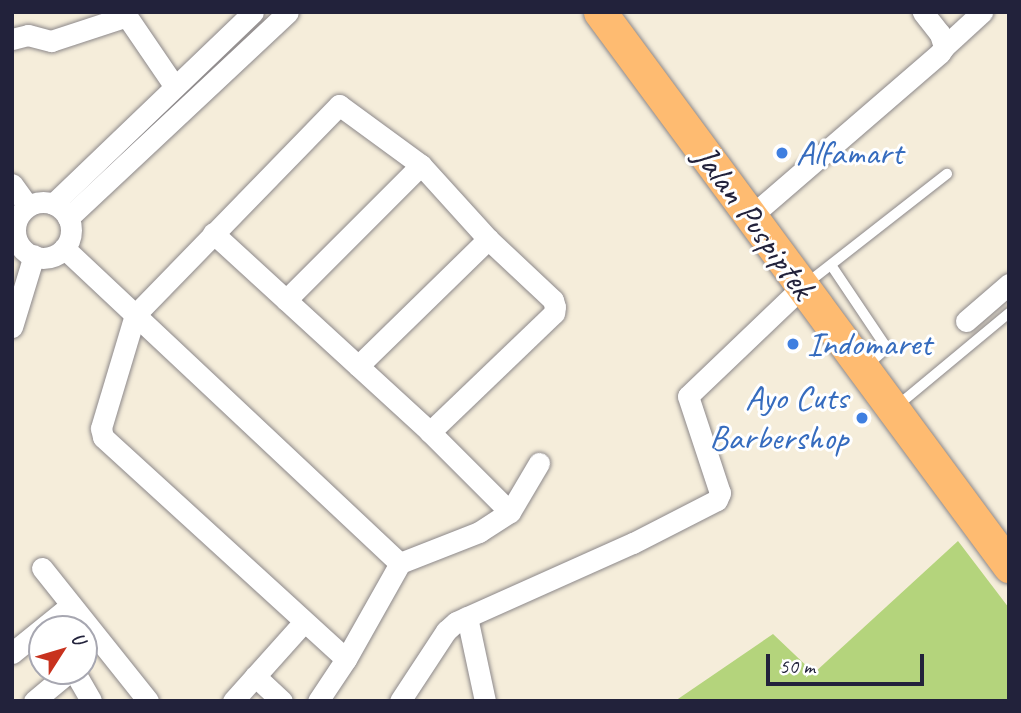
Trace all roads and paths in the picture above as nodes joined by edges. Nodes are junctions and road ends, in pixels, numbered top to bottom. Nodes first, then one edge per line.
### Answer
1 (253, 12) edge
2 (600, 12) edge
3 (923, 12) edge
4 (982, 12) edge
5 (286, 13) edge
6 (12, 39) edge
7 (944, 47) junction
8 (175, 87) junction
9 (421, 165) junction
10 (947, 174) dead end
11 (12, 184) edge
12 (28, 206) junction
13 (61, 211) junction
14 (750, 217) junction
15 (213, 233) junction
16 (14, 237) edge
17 (488, 239) junction
18 (64, 248) junction
19 (34, 255) junction
20 (831, 265) junction
21 (1009, 284) edge
22 (802, 287) junction
23 (286, 300) junction
24 (1009, 313) edge
25 (135, 314) junction
26 (966, 321) dead end
27 (12, 327) edge
28 (358, 366) junction
29 (862, 369) junction
30 (892, 411) junction
31 (430, 432) junction
32 (540, 463) dead end
33 (510, 512) junction
34 (400, 563) junction
35 (1009, 566) edge
36 (42, 568) dead end
37 (71, 606) junction
38 (467, 617) junction
39 (304, 622) junction
40 (12, 653) edge
41 (346, 659) junction
42 (255, 677) junction
43 (54, 685) edge
44 (81, 685) edge
45 (34, 701) edge
46 (91, 701) edge
47 (148, 701) edge
48 (233, 701) edge
49 (282, 701) edge
50 (317, 701) edge
51 (400, 701) edge
52 (485, 701) edge

1 - 8 street
2 - 14 main road, Jalan Puspiptek
3 - 7 street
4 - 7 street
5 - 13 street
6 - 8 street
7 - 14 street
8 - 13 street
9 - 15 street
9 - 17 street
9 - 23 street
10 - 20 lane
11 - 12 street
12 - 13 street
12 - 16 street
13 - 18 street
14 - 22 main road, Jalan Puspiptek
15 - 23 street
15 - 25 street
16 - 19 street
17 - 28 street
17 - 31 street
18 - 19 street
18 - 25 street
19 - 27 street
20 - 22 lane
20 - 29 lane
21 - 26 street
22 - 29 main road, Jalan Puspiptek
22 - 38 street
23 - 28 street
24 - 30 lane
25 - 34 street
25 - 39 street
28 - 31 street
29 - 30 main road, Jalan Puspiptek
30 - 35 main road, Jalan Puspiptek
31 - 33 street
32 - 33 street
33 - 34 street
34 - 41 street
36 - 37 street
37 - 40 street
37 - 47 street
38 - 51 street
38 - 52 street
39 - 41 street
39 - 42 street
41 - 50 street
42 - 48 street
42 - 49 street
43 - 45 street
44 - 46 street

